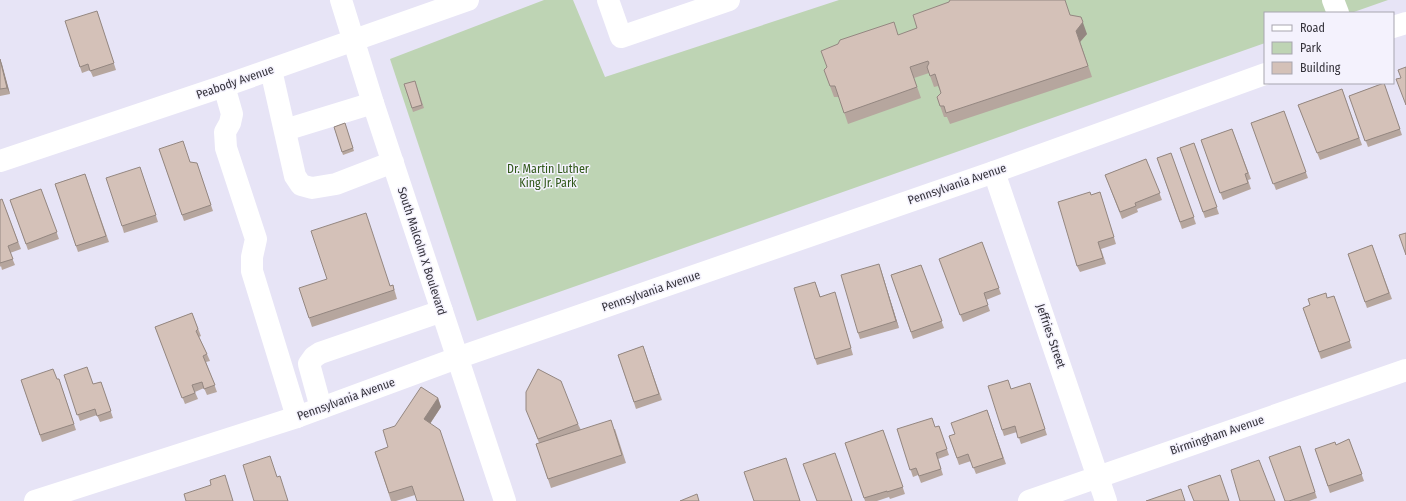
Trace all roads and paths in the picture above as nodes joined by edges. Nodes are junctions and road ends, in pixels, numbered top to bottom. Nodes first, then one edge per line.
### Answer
1 (341, 0) edge
2 (468, 0) edge
3 (608, 0) edge
4 (729, 0) edge
5 (1333, 0) edge
6 (1338, 12) edge
7 (1406, 23) edge
8 (1394, 27) edge
9 (354, 41) junction
10 (271, 70) junction
11 (1264, 74) edge
12 (224, 86) junction
13 (373, 103) junction
14 (285, 130) junction
15 (0, 161) edge
16 (393, 162) junction
17 (994, 172) junction
18 (442, 311) junction
19 (458, 358) junction
20 (1406, 370) edge
21 (321, 408) junction
22 (297, 417) junction
23 (1098, 476) junction
24 (35, 501) edge
25 (505, 501) edge
26 (1029, 501) edge
27 (1106, 501) edge

1 - 9 street, South Malcolm X Boulevard
2 - 9 street, Peabody Avenue
3 - 4 street
5 - 6 street
7 - 8 street
9 - 10 street, Peabody Avenue
9 - 13 street, South Malcolm X Boulevard
10 - 12 street, Peabody Avenue
10 - 14 street
11 - 17 street, Pennsylvania Avenue
12 - 15 street, Peabody Avenue
12 - 22 street
13 - 14 street
13 - 16 street, South Malcolm X Boulevard
14 - 16 street
16 - 18 street, South Malcolm X Boulevard
17 - 19 street, Pennsylvania Avenue
17 - 23 street, Jeffries Street
18 - 19 street, South Malcolm X Boulevard
18 - 21 street
19 - 21 street, Pennsylvania Avenue
19 - 25 street, South Malcolm X Boulevard
20 - 23 street, Birmingham Avenue
21 - 22 street, Pennsylvania Avenue
22 - 24 street, Pennsylvania Avenue
23 - 26 street, Birmingham Avenue
23 - 27 street, Jeffries Street

